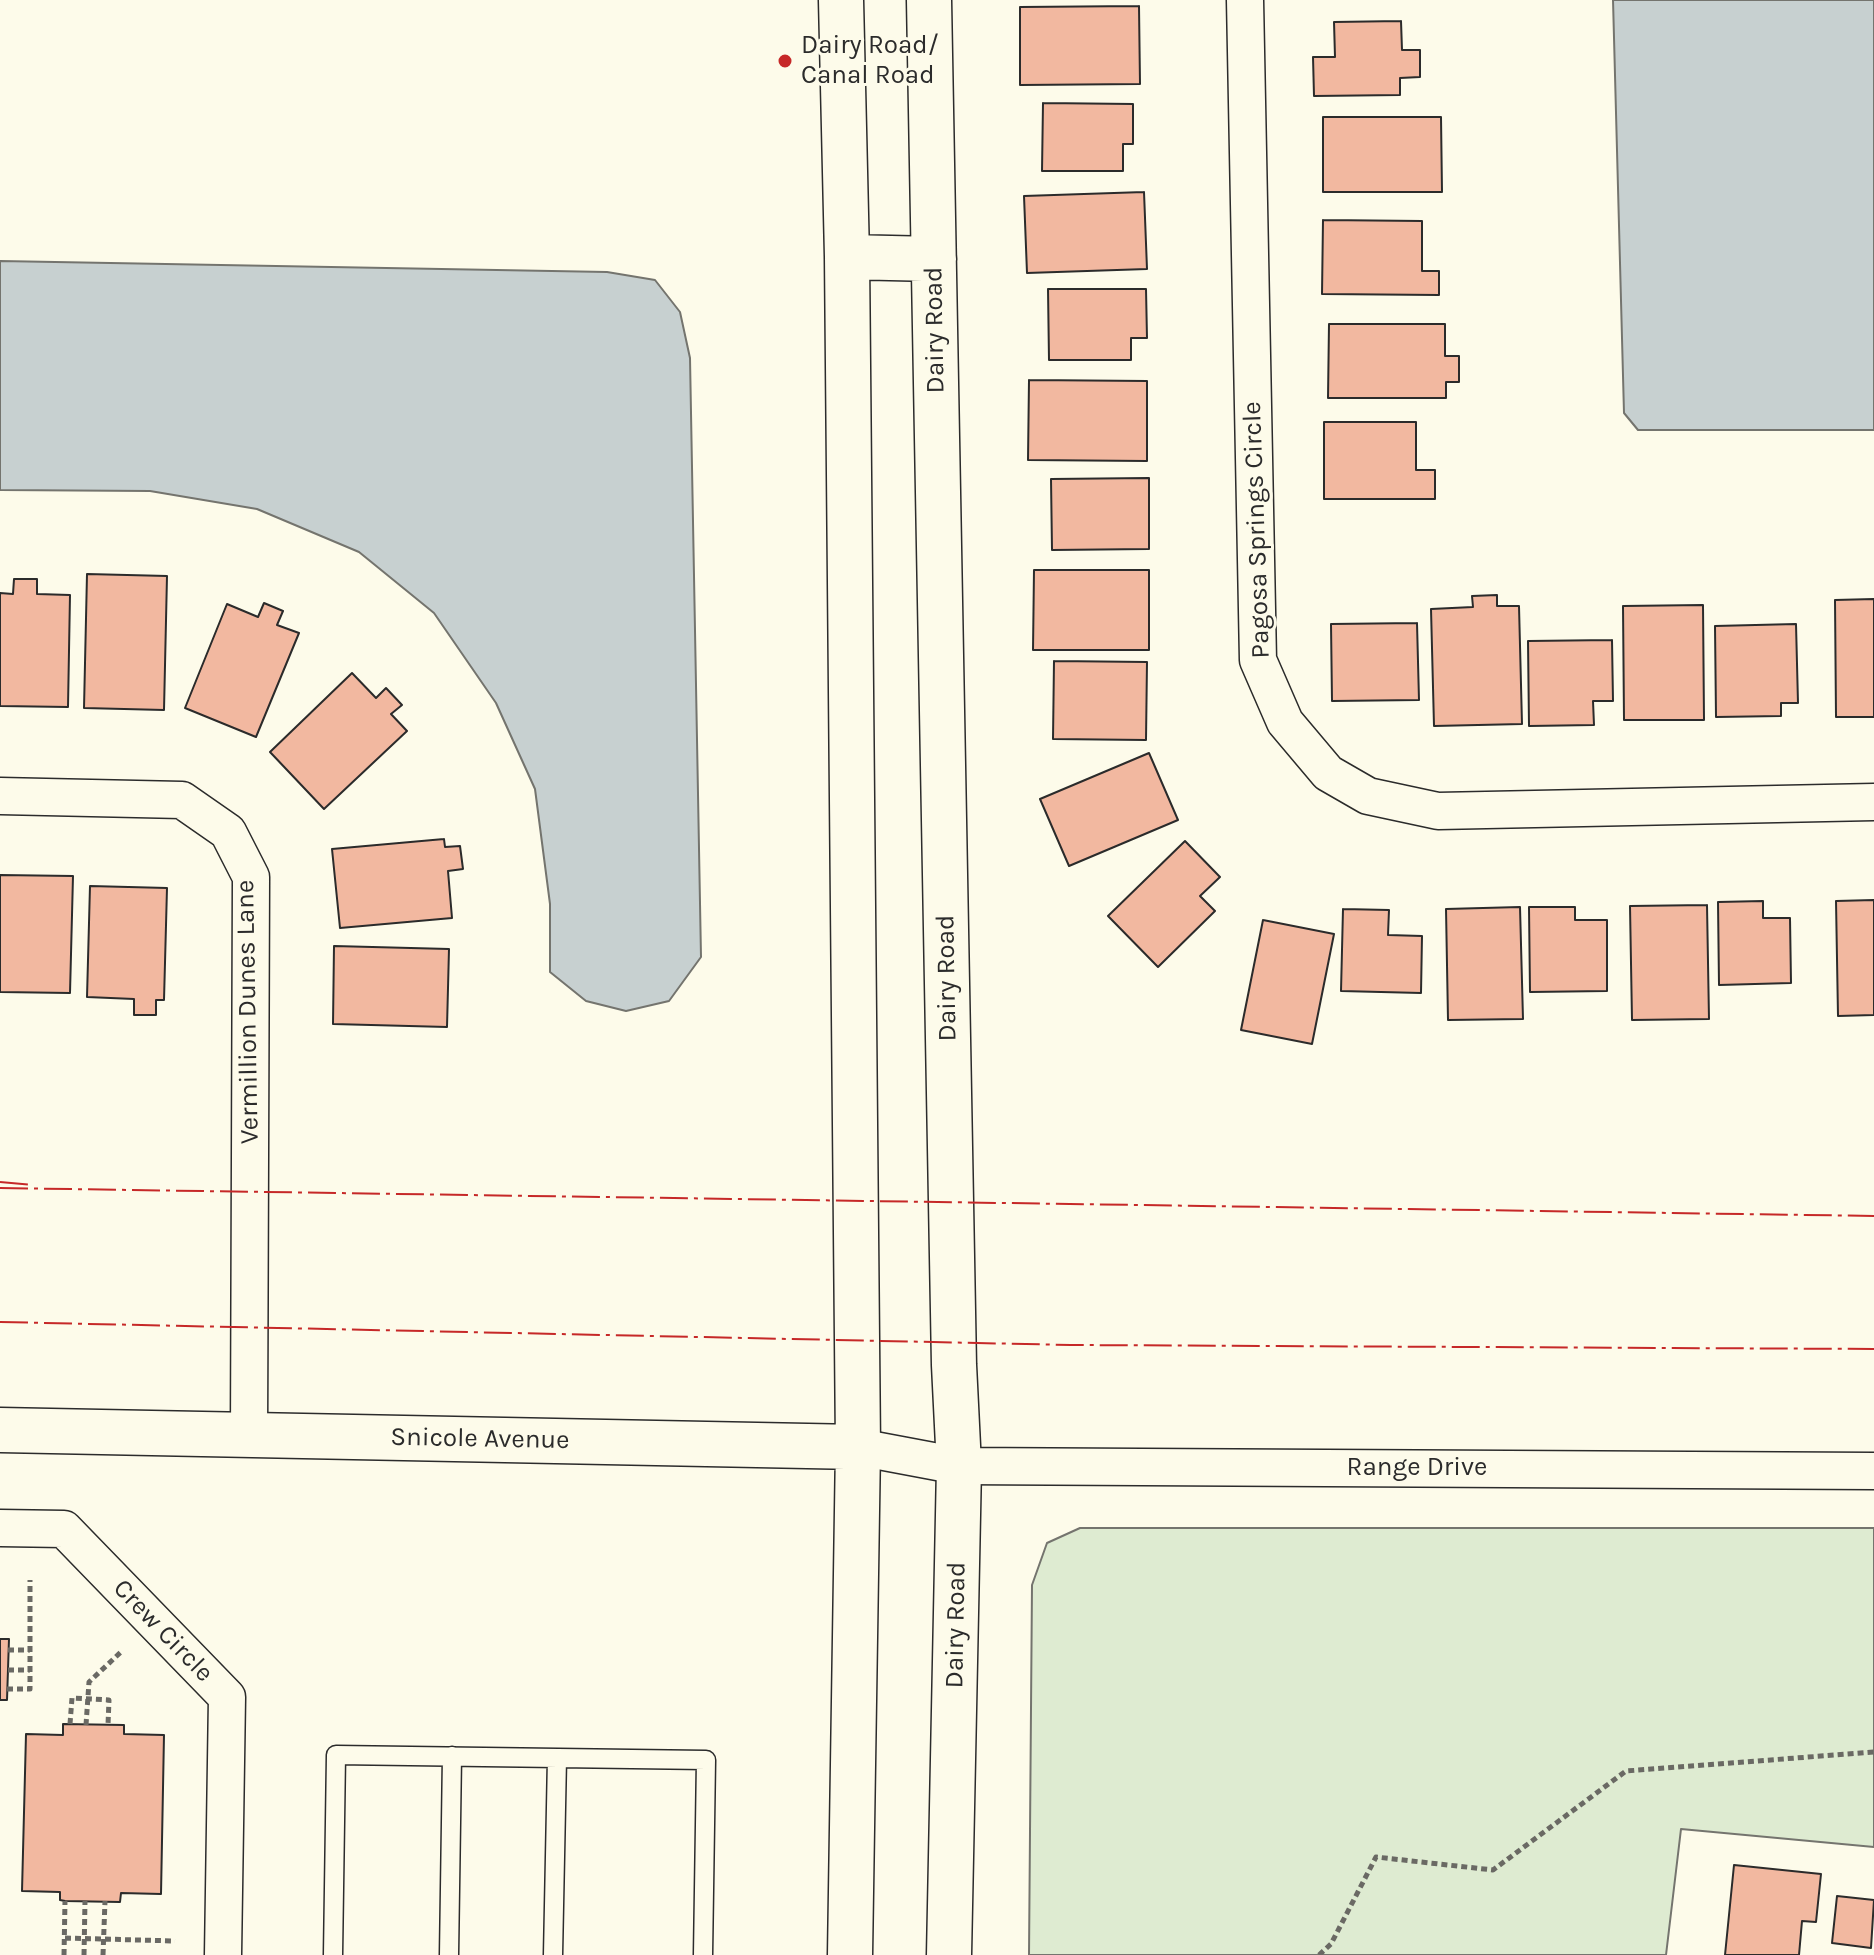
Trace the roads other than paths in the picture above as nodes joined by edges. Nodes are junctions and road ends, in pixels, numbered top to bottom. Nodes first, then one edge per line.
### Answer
1 (841, 0) edge
2 (929, 0) edge
3 (1245, 0) edge
4 (847, 257) junction
5 (934, 259) junction
6 (0, 796) edge
7 (1874, 802) edge
8 (0, 1430) edge
9 (249, 1435) junction
10 (858, 1447) junction
11 (959, 1466) junction
12 (1874, 1471) edge
13 (0, 1528) edge
14 (452, 1756) junction
15 (557, 1758) junction
16 (223, 1955) edge
17 (333, 1955) edge
18 (449, 1955) edge
19 (553, 1955) edge
20 (703, 1955) edge
21 (850, 1955) edge
22 (949, 1955) edge

1 - 4 street
2 - 5 street, Dairy Road
3 - 7 street, Pagosa Springs Circle
4 - 5 street
4 - 10 street
5 - 11 street, Dairy Road
6 - 9 street, Vermillion Dunes Lane
8 - 9 street, Snicole Avenue
9 - 10 street, Snicole Avenue
10 - 11 street, Snicole Avenue
10 - 21 street
11 - 12 street, Range Drive
11 - 22 street, Dairy Road
13 - 16 street, Crew Circle
14 - 15 lane
14 - 17 lane
14 - 18 lane
15 - 19 lane
15 - 20 lane

